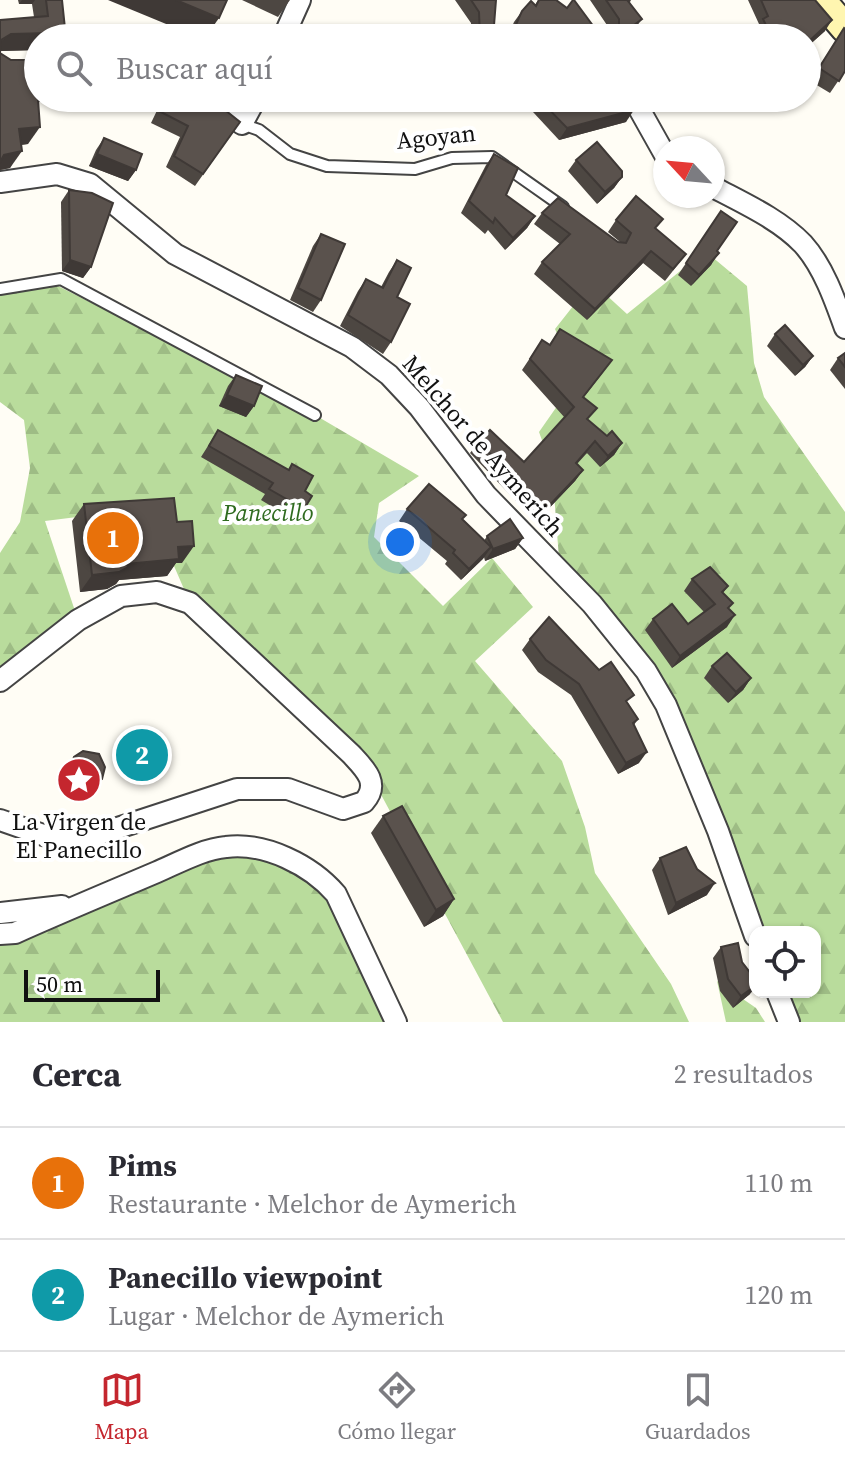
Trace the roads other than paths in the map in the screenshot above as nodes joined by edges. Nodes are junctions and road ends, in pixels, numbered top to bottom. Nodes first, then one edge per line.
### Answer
1 (300, 0) edge
2 (821, 0) edge
3 (289, 24) edge
4 (845, 28) edge
5 (225, 112) edge
6 (248, 112) edge
7 (641, 112) edge
8 (242, 124) junction
9 (654, 136) edge
10 (0, 182) edge
11 (725, 194) edge
12 (578, 219) edge
13 (0, 289) edge
14 (845, 328) edge
15 (315, 415) dead end
16 (0, 681) edge
17 (0, 820) edge
18 (82, 903) junction
19 (0, 913) edge
20 (751, 926) edge
21 (0, 934) edge
22 (779, 998) edge
23 (396, 1022) edge
24 (789, 1022) edge

1 - 3 street
2 - 4 street
5 - 8 street, Agoyan
6 - 8 street
7 - 9 street
8 - 12 lane, Agoyan
10 - 20 street, Melchor de Aymerich
11 - 14 street
13 - 15 lane
16 - 17 street
18 - 19 street
18 - 21 street
18 - 23 street
22 - 24 street

